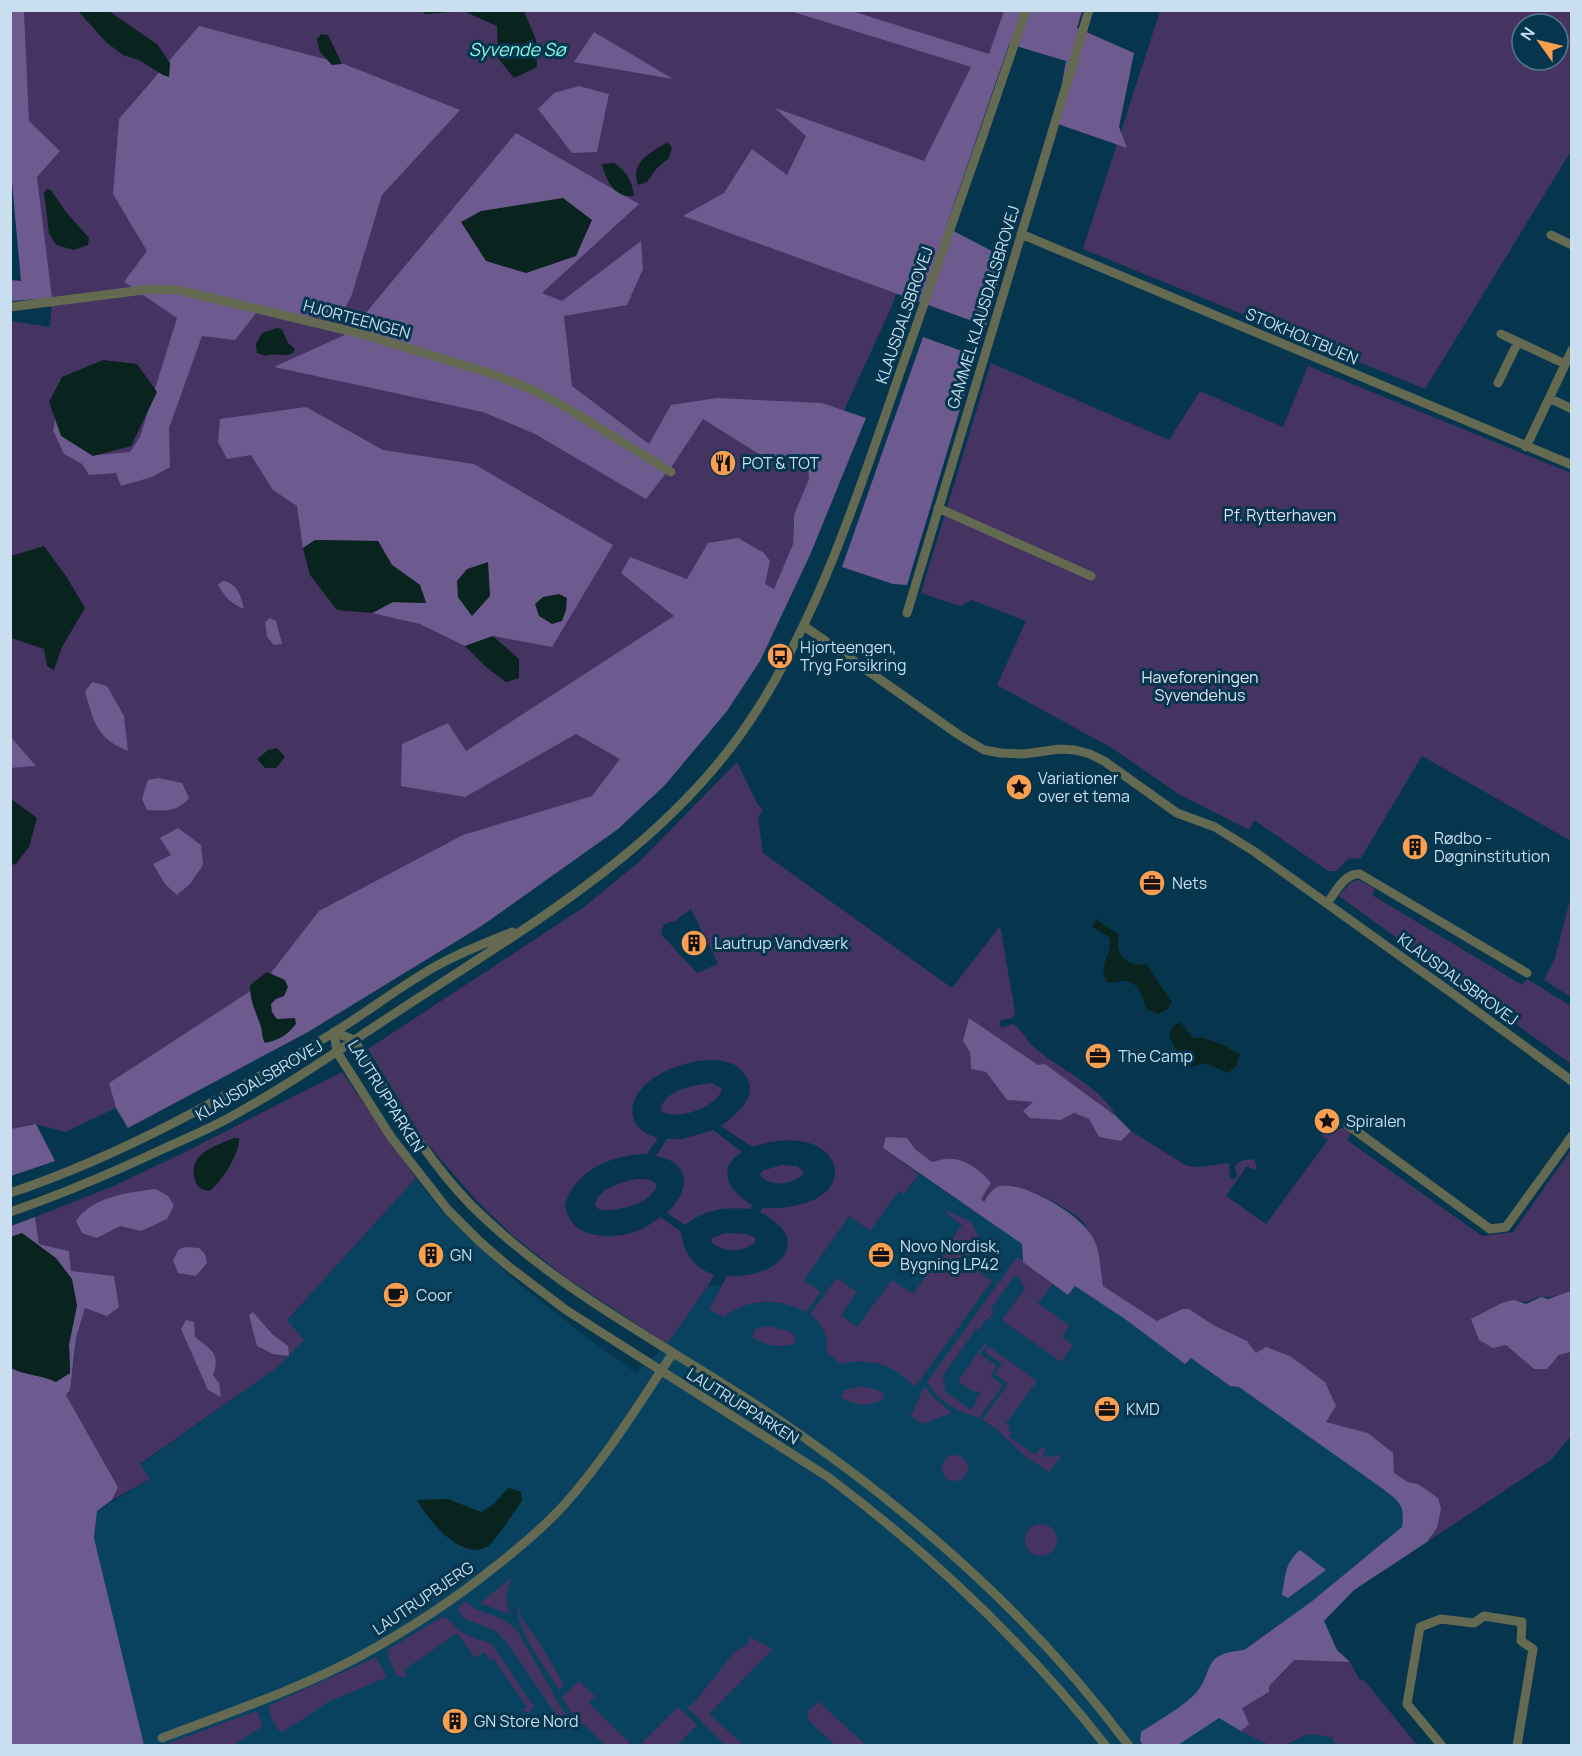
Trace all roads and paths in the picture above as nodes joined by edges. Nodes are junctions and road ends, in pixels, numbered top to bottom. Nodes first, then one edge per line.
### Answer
1 (1026, 10) edge
2 (1089, 10) edge
3 (1021, 234) junction
4 (1551, 235) dead end
5 (1572, 245) edge
6 (10, 307) edge
7 (1501, 333) dead end
8 (1518, 342) junction
9 (1572, 350) edge
10 (1565, 364) junction
11 (1498, 383) dead end
12 (1549, 398) junction
13 (1572, 408) edge
14 (1526, 447) junction
15 (1572, 465) edge
16 (671, 472) dead end
17 (938, 508) junction
18 (1091, 576) dead end
19 (907, 613) dead end
20 (804, 626) junction
21 (1327, 903) junction
22 (536, 922) junction
23 (1527, 973) dead end
24 (334, 1032) junction
25 (354, 1041) junction
26 (337, 1052) junction
27 (1572, 1081) edge
28 (1348, 1125) dead end
29 (1572, 1137) edge
30 (10, 1193) edge
31 (10, 1212) edge
32 (672, 1353) junction
33 (660, 1372) junction
34 (1119, 1733) junction
35 (162, 1738) dead end
36 (1105, 1745) edge
37 (1129, 1746) edge
38 (1442, 1746) edge
39 (1516, 1746) edge

1 - 20 street, KLAUSDALSBROVEJ
2 - 3 street, GAMMEL KLAUSDALSBROVEJ
3 - 14 street, STOKHOLTBUEN
3 - 17 street, GAMMEL KLAUSDALSBROVEJ
4 - 5 street
6 - 16 street, HJORTEENGEN
7 - 8 street
8 - 10 street
8 - 11 street
9 - 10 street
10 - 12 street
12 - 13 street
12 - 14 street
14 - 15 street, STOKHOLTBUEN
17 - 18 street
17 - 19 street, GAMMEL KLAUSDALSBROVEJ
20 - 21 street, KLAUSDALSBROVEJ
20 - 22 street, KLAUSDALSBROVEJ
21 - 23 street, KLAUSDALSBROVEJ
21 - 27 street, KLAUSDALSBROVEJ
22 - 24 street, KLAUSDALSBROVEJ
22 - 25 street, KLAUSDALSBROVEJ
24 - 25 street, LAUTRUPPARKEN
24 - 26 street, LAUTRUPPARKEN
24 - 30 street, KLAUSDALSBROVEJ
25 - 26 street, KLAUSDALSBROVEJ
25 - 32 street, LAUTRUPPARKEN
26 - 31 street, KLAUSDALSBROVEJ
26 - 33 street, LAUTRUPPARKEN
28 - 29 street
32 - 33 street, LAUTRUPBJERG
32 - 34 street, LAUTRUPPARKEN
33 - 35 street, LAUTRUPBJERG
33 - 36 street, LAUTRUPPARKEN
34 - 36 street
34 - 37 street, LAUTRUPPARKEN
38 - 39 street

